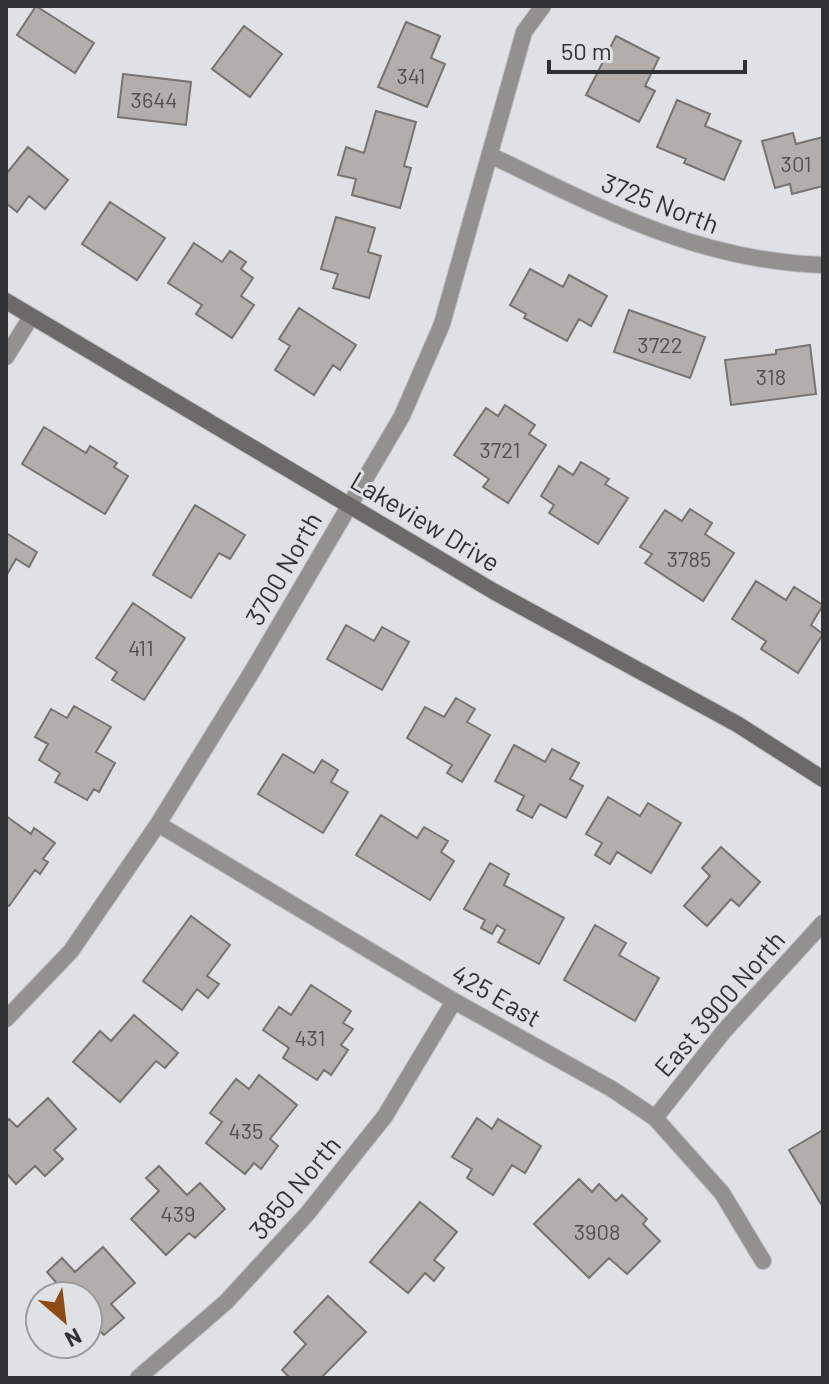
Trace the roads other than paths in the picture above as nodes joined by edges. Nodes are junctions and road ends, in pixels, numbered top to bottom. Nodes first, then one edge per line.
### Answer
1 (543, 6) edge
2 (490, 155) junction
3 (823, 265) edge
4 (6, 301) edge
5 (31, 317) junction
6 (6, 357) edge
7 (349, 506) junction
8 (823, 779) edge
9 (158, 824) junction
10 (823, 923) edge
11 (454, 1001) junction
12 (6, 1019) edge
13 (655, 1118) junction
14 (763, 1261) dead end
15 (138, 1378) edge

1 - 2 street, 3700 North
2 - 3 street, 3725 North
2 - 7 street, 3700 North
4 - 5 street, Lakeview Drive
5 - 6 street
5 - 7 street, Lakeview Drive
7 - 8 street, Lakeview Drive
7 - 9 street, 3700 North
9 - 11 street, 425 East
9 - 12 street, 3700 North
10 - 13 street, East 3900 North
11 - 13 street, 425 East
11 - 15 street, 3850 North
13 - 14 street, 425 East

